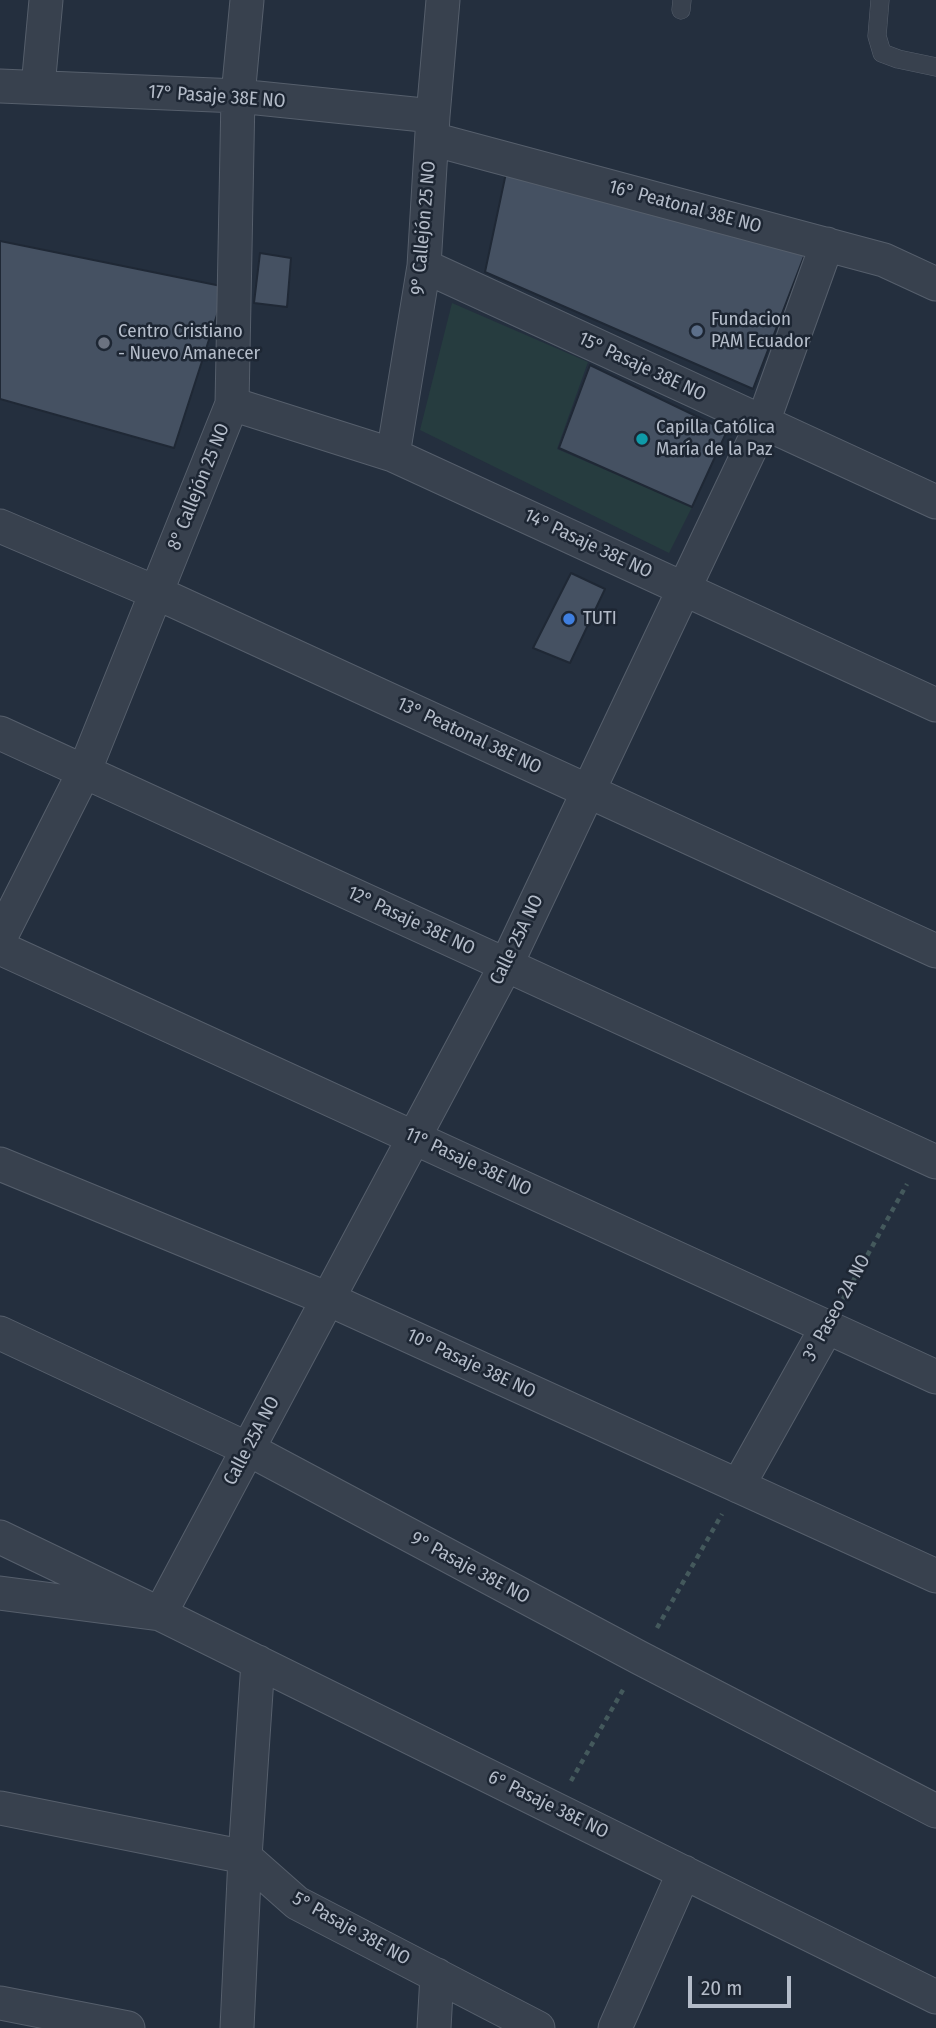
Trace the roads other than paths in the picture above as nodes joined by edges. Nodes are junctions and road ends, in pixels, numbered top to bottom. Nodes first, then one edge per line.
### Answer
1 (46, 0) edge
2 (247, 0) edge
3 (443, 0) edge
4 (880, 0) edge
5 (936, 67) edge
6 (0, 86) edge
7 (38, 88) junction
8 (238, 96) junction
9 (432, 127) junction
10 (827, 244) junction
11 (424, 266) junction
12 (936, 284) edge
13 (232, 404) junction
14 (763, 422) junction
15 (393, 455) junction
16 (936, 502) edge
17 (0, 526) edge
18 (684, 588) junction
19 (156, 593) junction
20 (936, 705) edge
21 (0, 733) edge
22 (84, 772) junction
23 (588, 791) junction
24 (0, 938) edge
25 (0, 948) edge
26 (936, 951) edge
27 (506, 965) junction
28 (414, 1137) junction
29 (932, 1150) edge
30 (0, 1164) edge
31 (328, 1299) junction
32 (827, 1327) junction
33 (0, 1334) edge
34 (936, 1377) edge
35 (248, 1449) junction
36 (738, 1486) junction
37 (0, 1537) edge
38 (936, 1576) edge
39 (0, 1593) edge
40 (160, 1614) junction
41 (258, 1662) junction
42 (0, 1808) edge
43 (936, 1811) edge
44 (245, 1857) junction
45 (684, 1872) junction
46 (437, 1975) junction
47 (936, 1997) edge
48 (0, 2003) edge
49 (128, 2028) edge
50 (237, 2028) edge
51 (434, 2028) edge
52 (538, 2028) edge
53 (615, 2028) edge

1 - 7 street
2 - 8 street, 8° Callejón 25 NO
3 - 9 street, 9° Callejón 25 NO
4 - 5 lane
6 - 7 street, 17° Pasaje 38E NO
7 - 8 street, 17° Pasaje 38E NO
8 - 9 street, 17° Pasaje 38E NO
8 - 13 street, 8° Callejón 25 NO
9 - 10 street, 16° Peatonal 38E NO
9 - 11 street, 9° Callejón 25 NO
10 - 12 street, 16° Peatonal 38E NO
10 - 14 street, Calle 25A NO
11 - 14 street, 15° Pasaje 38E NO
11 - 15 street, 9° Callejón 25 NO
13 - 15 street, 14° Pasaje 38E NO
13 - 19 street, 8° Callejón 25 NO
14 - 16 street, 15° Pasaje 38E NO
14 - 18 street, Calle 25A NO
15 - 18 street, 14° Pasaje 38E NO
17 - 19 street, 13° Peatonal 38E NO
18 - 20 street, 14° Pasaje 38E NO
18 - 23 street, Calle 25A NO
19 - 22 street, 8° Callejón 25 NO
19 - 23 street, 13° Peatonal 38E NO
21 - 22 street, 12° Pasaje 38E NO
22 - 24 street, 8° Callejón 25 NO
22 - 27 street, 12° Pasaje 38E NO
23 - 26 street, 13° Peatonal 38E NO
23 - 27 street, Calle 25A NO
25 - 28 street, 11° Pasaje 38E NO
27 - 28 street, Calle 25A NO
27 - 29 street, 12° Pasaje 38E NO
28 - 31 street, Calle 25A NO
28 - 32 street, 11° Pasaje 38E NO
30 - 31 street, 10° Pasaje 38E NO
31 - 35 street, Calle 25A NO
31 - 36 street, 10° Pasaje 38E NO
32 - 34 street, 11° Pasaje 38E NO
32 - 36 street, 3° Paseo 2A NO
33 - 35 street, 9° Pasaje 38E NO
35 - 40 street, Calle 25A NO
35 - 43 street, 9° Pasaje 38E NO
36 - 38 street, 10° Pasaje 38E NO
37 - 40 street, 6° Pasaje 38E NO
39 - 40 street, 6° Pasaje 38E NO
40 - 41 street, 6° Pasaje 38E NO
41 - 44 street
41 - 45 street, 6° Pasaje 38E NO
42 - 44 street
44 - 46 street, 5° Pasaje 38E NO
44 - 50 street
45 - 47 street, 6° Pasaje 38E NO
45 - 53 street
46 - 51 street
46 - 52 street, 5° Pasaje 38E NO
48 - 49 street

